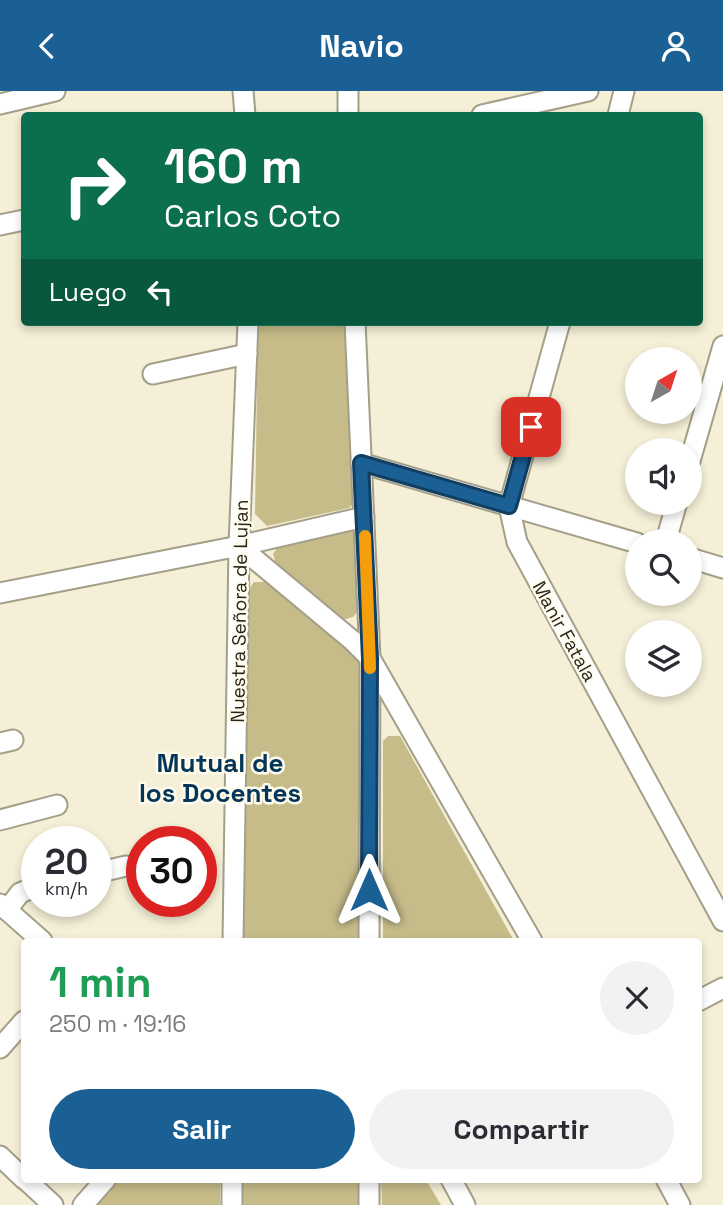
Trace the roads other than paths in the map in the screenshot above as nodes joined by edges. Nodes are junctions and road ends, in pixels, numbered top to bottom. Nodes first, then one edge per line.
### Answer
1 (55, 91) edge
2 (243, 91) edge
3 (348, 91) edge
4 (588, 91) edge
5 (624, 91) edge
6 (0, 104) edge
7 (245, 112) edge
8 (348, 112) edge
9 (495, 112) edge
10 (619, 112) edge
11 (21, 220) edge
12 (0, 225) edge
13 (248, 326) edge
14 (355, 326) edge
15 (559, 326) edge
16 (723, 346) edge
17 (247, 354) junction
18 (153, 374) dead end
19 (697, 438) edge
20 (361, 463) junction
21 (509, 506) junction
22 (364, 517) junction
23 (625, 540) edge
24 (239, 546) junction
25 (702, 562) edge
26 (723, 568) edge
27 (0, 593) edge
28 (370, 658) junction
29 (57, 806) dead end
30 (0, 820) edge
31 (126, 866) dead end
32 (112, 869) edge
33 (21, 893) edge
34 (4, 907) edge
35 (723, 921) edge
36 (39, 938) edge
37 (233, 938) edge
38 (369, 938) edge
39 (529, 938) edge
40 (723, 988) edge
41 (702, 999) edge
42 (21, 1024) edge
43 (0, 1048) edge
44 (0, 1156) edge
45 (21, 1175) edge
46 (29, 1183) edge
47 (102, 1183) edge
48 (232, 1183) edge
49 (369, 1183) edge
50 (453, 1183) edge
51 (668, 1183) edge
52 (53, 1205) edge
53 (83, 1205) edge
54 (232, 1205) edge
55 (369, 1205) edge
56 (466, 1205) edge
57 (680, 1205) edge

1 - 6 street
2 - 7 street
3 - 8 street
4 - 9 street
5 - 10 street
11 - 12 street
13 - 17 street, Nuestra Señora de Lujan
14 - 20 street
15 - 21 street, Manir Fatala
16 - 19 street
17 - 18 street
17 - 24 street, Nuestra Señora de Lujan
20 - 21 street
20 - 22 street
21 - 23 street
21 - 35 street, Manir Fatala
22 - 24 street
22 - 28 street
24 - 27 street
24 - 28 street
24 - 37 street, Nuestra Señora de Lujan
25 - 26 street
28 - 38 street
28 - 39 street
29 - 30 street
31 - 32 street
33 - 34 street
34 - 36 street
40 - 41 street
42 - 43 street
44 - 45 street
46 - 52 street
47 - 53 street
48 - 54 street
49 - 55 street
50 - 56 street
51 - 57 street

